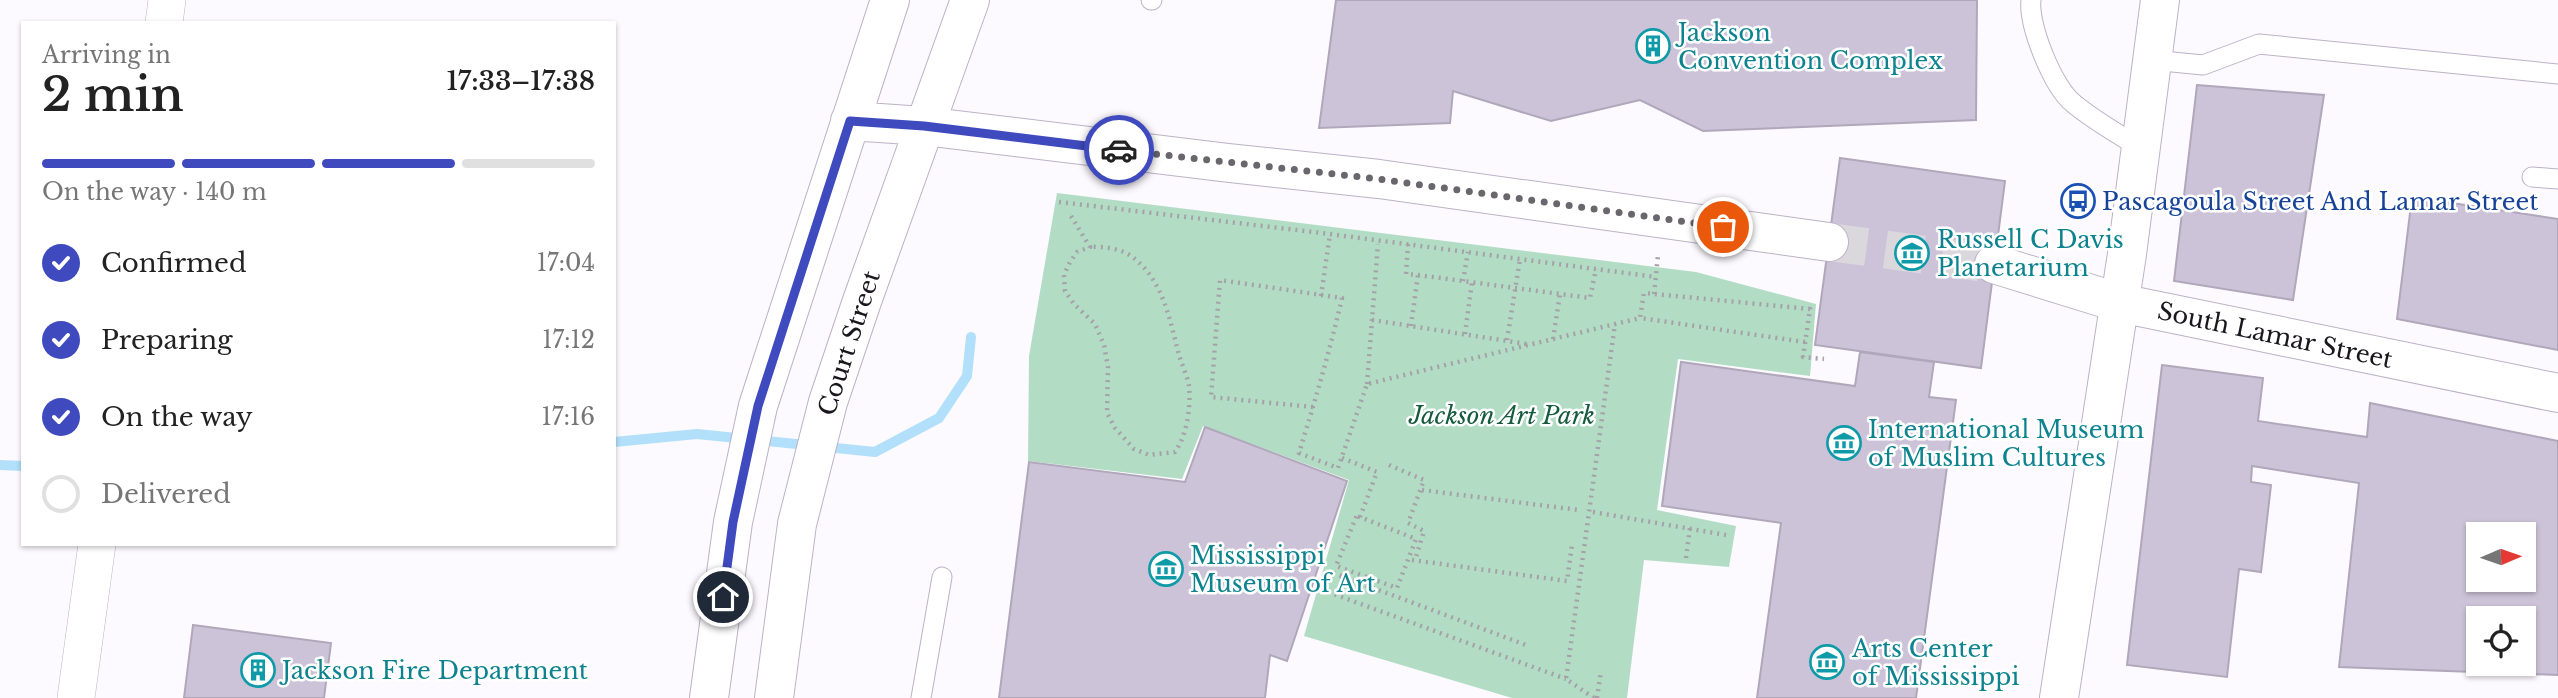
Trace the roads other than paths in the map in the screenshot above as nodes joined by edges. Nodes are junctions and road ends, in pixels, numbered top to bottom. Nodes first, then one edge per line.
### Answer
1 (167, 0) edge
2 (890, 0) edge
3 (970, 0) edge
4 (2031, 0) edge
5 (2160, 0) edge
6 (164, 21) edge
7 (2152, 60) junction
8 (2558, 74) edge
9 (850, 121) junction
10 (924, 126) junction
11 (2140, 148) junction
12 (2532, 177) dead end
13 (2558, 179) edge
14 (1829, 242) tunnel mouth
15 (1994, 264) tunnel mouth
16 (2120, 303) junction
17 (2558, 393) edge
18 (95, 559) edge
19 (942, 577) dead end
20 (76, 698) edge
21 (709, 698) edge
22 (774, 698) edge
23 (921, 698) edge
24 (2059, 698) edge

1 - 6 street
2 - 9 street
3 - 10 street, Court Street
4 - 11 lane
5 - 7 street
7 - 8 lane
7 - 11 street
9 - 10 street
9 - 21 street
10 - 14 street
10 - 22 street, Court Street
11 - 16 street
12 - 13 lane
15 - 16 street, South Lamar Street
16 - 17 street, South Lamar Street
16 - 24 street
18 - 20 street
19 - 23 lane

